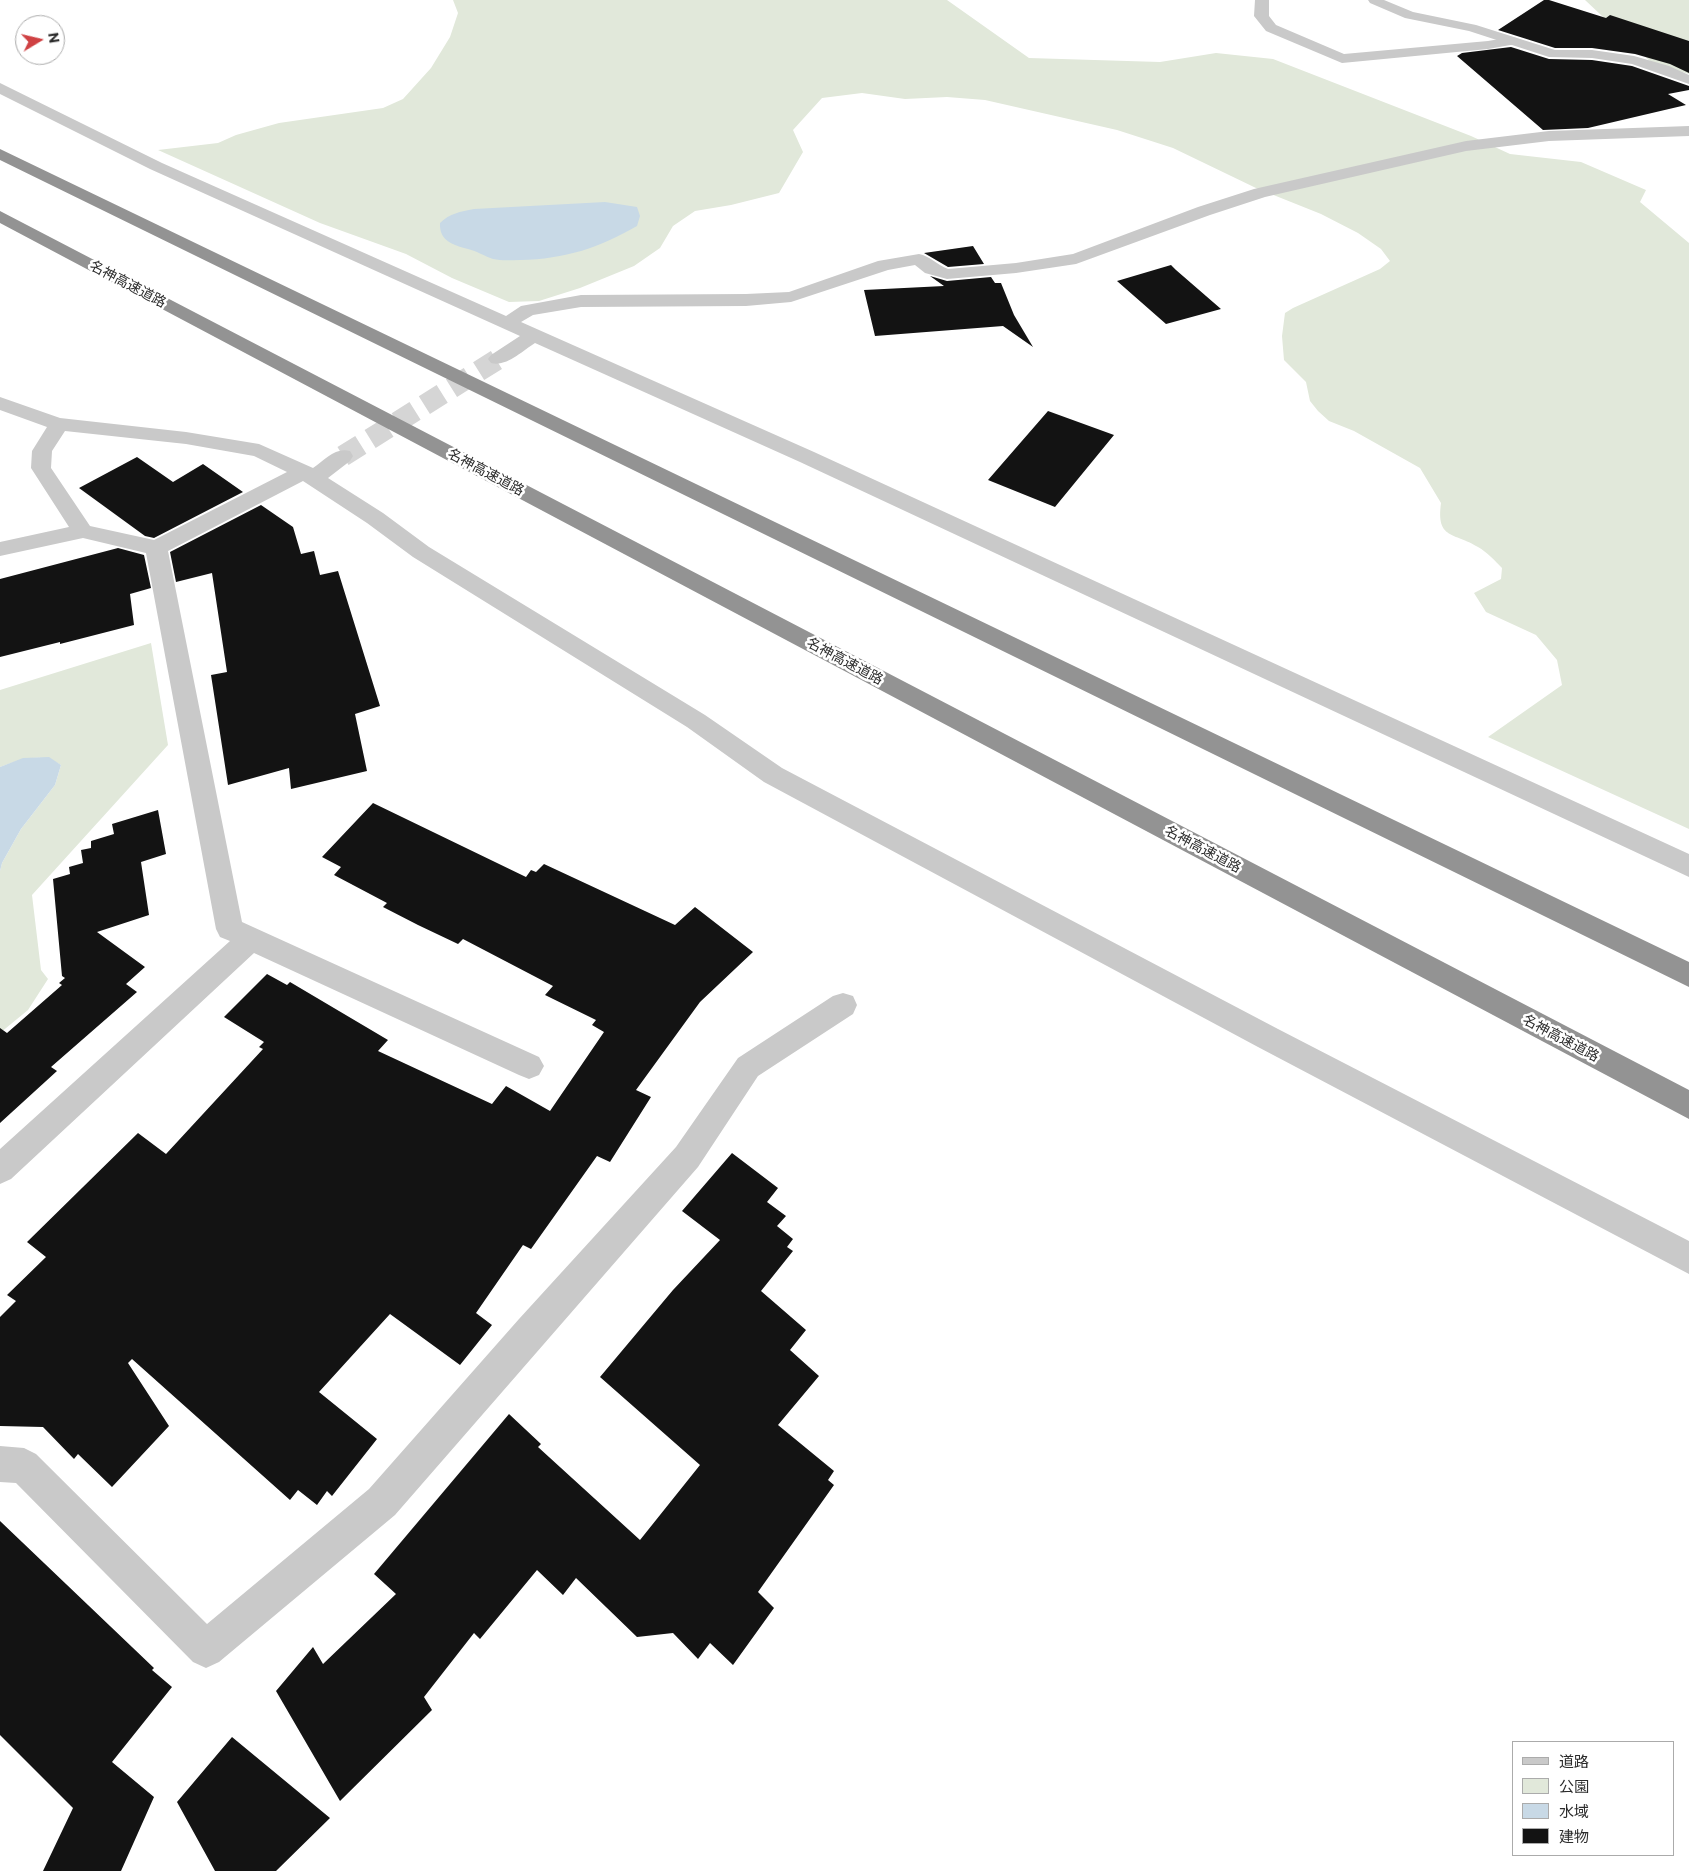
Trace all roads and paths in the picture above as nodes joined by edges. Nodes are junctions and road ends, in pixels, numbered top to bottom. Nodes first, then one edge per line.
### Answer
1 (1262, 0) edge
2 (1374, 0) edge
3 (1511, 41) junction
4 (1689, 80) edge
5 (0, 88) edge
6 (1689, 131) edge
7 (0, 154) edge
8 (0, 216) edge
9 (507, 323) junction
10 (534, 335) junction
11 (498, 359) tunnel mouth
12 (0, 403) edge
13 (59, 424) junction
14 (343, 456) tunnel mouth
15 (309, 475) junction
16 (83, 531) junction
17 (156, 548) junction
18 (0, 550) edge
19 (1689, 866) edge
20 (252, 938) junction
21 (1689, 976) edge
22 (843, 1005) dead end
23 (529, 1066) dead end
24 (1689, 1105) edge
25 (0, 1169) edge
26 (1689, 1258) edge
27 (0, 1464) edge

1 - 3 street
2 - 3 lane
3 - 4 lane
5 - 9 street
6 - 9 street
7 - 21 highway
8 - 24 highway, 名神高速道路
9 - 10 street
10 - 11 street
10 - 19 street
12 - 13 street
13 - 15 street
13 - 16 street
14 - 15 street
15 - 17 street
15 - 26 street
16 - 17 street
16 - 18 street
17 - 20 street
20 - 23 street
20 - 25 street
22 - 27 street

